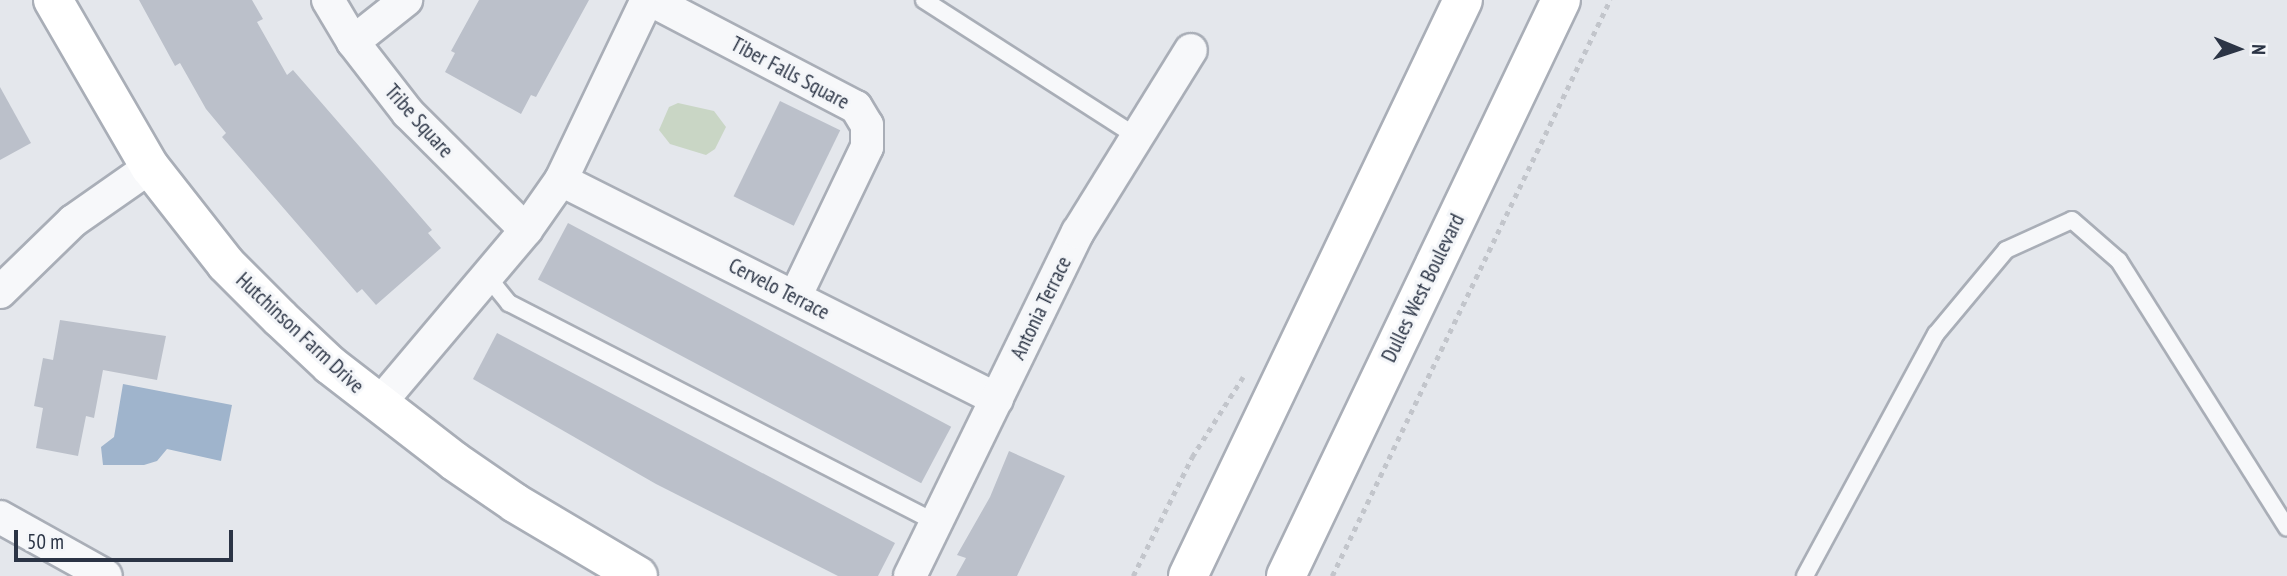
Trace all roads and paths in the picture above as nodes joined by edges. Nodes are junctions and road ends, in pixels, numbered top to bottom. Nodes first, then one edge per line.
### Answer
1 (53, 0) edge
2 (328, 0) edge
3 (406, 0) edge
4 (649, 0) edge
5 (924, 0) edge
6 (1463, 0) edge
7 (1561, 0) edge
8 (1610, 0) edge
9 (353, 42) junction
10 (1191, 50) dead end
11 (1136, 136) junction
12 (150, 167) junction
13 (561, 180) junction
14 (526, 230) junction
15 (487, 276) junction
16 (0, 292) edge
17 (795, 297) junction
18 (997, 399) junction
19 (379, 404) junction
20 (0, 517) edge
21 (937, 523) junction
22 (2287, 528) edge
23 (632, 575) edge
24 (106, 576) edge
25 (910, 576) edge
26 (1188, 576) edge
27 (1286, 576) edge
28 (1332, 576) edge
29 (1805, 576) edge

1 - 12 street, Hutchinson Farm Drive
2 - 9 street, Tribe Square
3 - 9 street
4 - 13 street
4 - 17 street, Tiber Falls Square
5 - 11 lane
6 - 26 street
7 - 27 street, Dulles West Boulevard
8 - 28 path
9 - 14 street, Tribe Square
10 - 11 street, Antonia Terrace
11 - 18 street, Antonia Terrace
12 - 16 street
12 - 19 street, Hutchinson Farm Drive
13 - 14 street
13 - 17 street, Cervelo Terrace
14 - 15 street
15 - 19 street
15 - 21 lane
17 - 18 street, Cervelo Terrace
18 - 21 street, Antonia Terrace
19 - 23 street, Hutchinson Farm Drive
20 - 24 street
21 - 25 street, Antonia Terrace
22 - 29 lane

